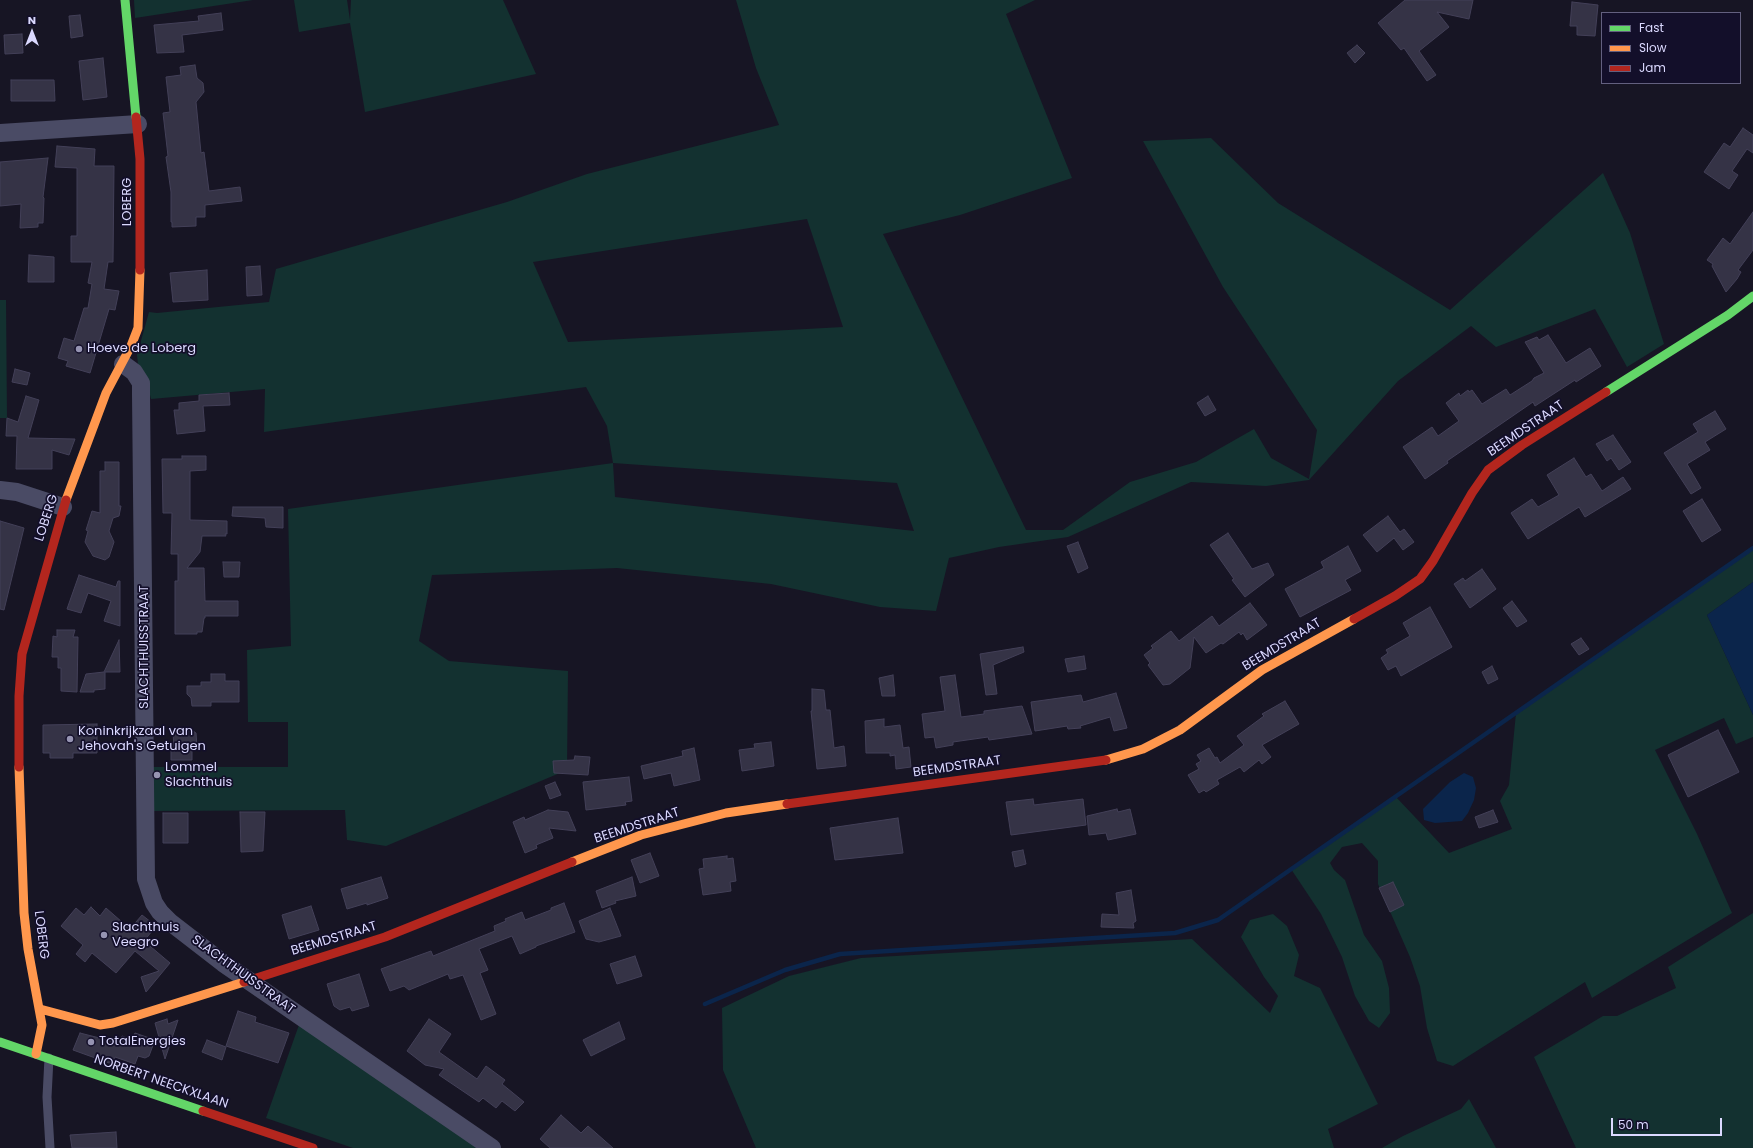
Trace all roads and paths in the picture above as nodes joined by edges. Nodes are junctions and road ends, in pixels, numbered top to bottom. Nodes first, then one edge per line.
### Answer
1 (125, 0) edge
2 (138, 124) junction
3 (0, 133) edge
4 (1753, 296) edge
5 (123, 364) junction
6 (0, 490) edge
7 (63, 507) junction
8 (249, 981) junction
9 (40, 1009) junction
10 (2, 1046) edge
11 (36, 1054) junction
12 (49, 1058) junction
13 (50, 1148) edge
14 (313, 1148) edge
15 (492, 1148) edge

1 - 2 street, LOBERG
2 - 3 street
2 - 5 street, LOBERG
4 - 8 street, BEEMDSTRAAT
5 - 7 street, LOBERG
5 - 8 street, SLACHTHUISSTRAAT
6 - 7 street
7 - 9 street, LOBERG
8 - 9 street, BEEMDSTRAAT
8 - 15 street, SLACHTHUISSTRAAT
9 - 11 street, LOBERG
10 - 11 street, NORBERT NEECKXLAAN
11 - 12 street, NORBERT NEECKXLAAN
12 - 13 lane
12 - 14 street, NORBERT NEECKXLAAN

